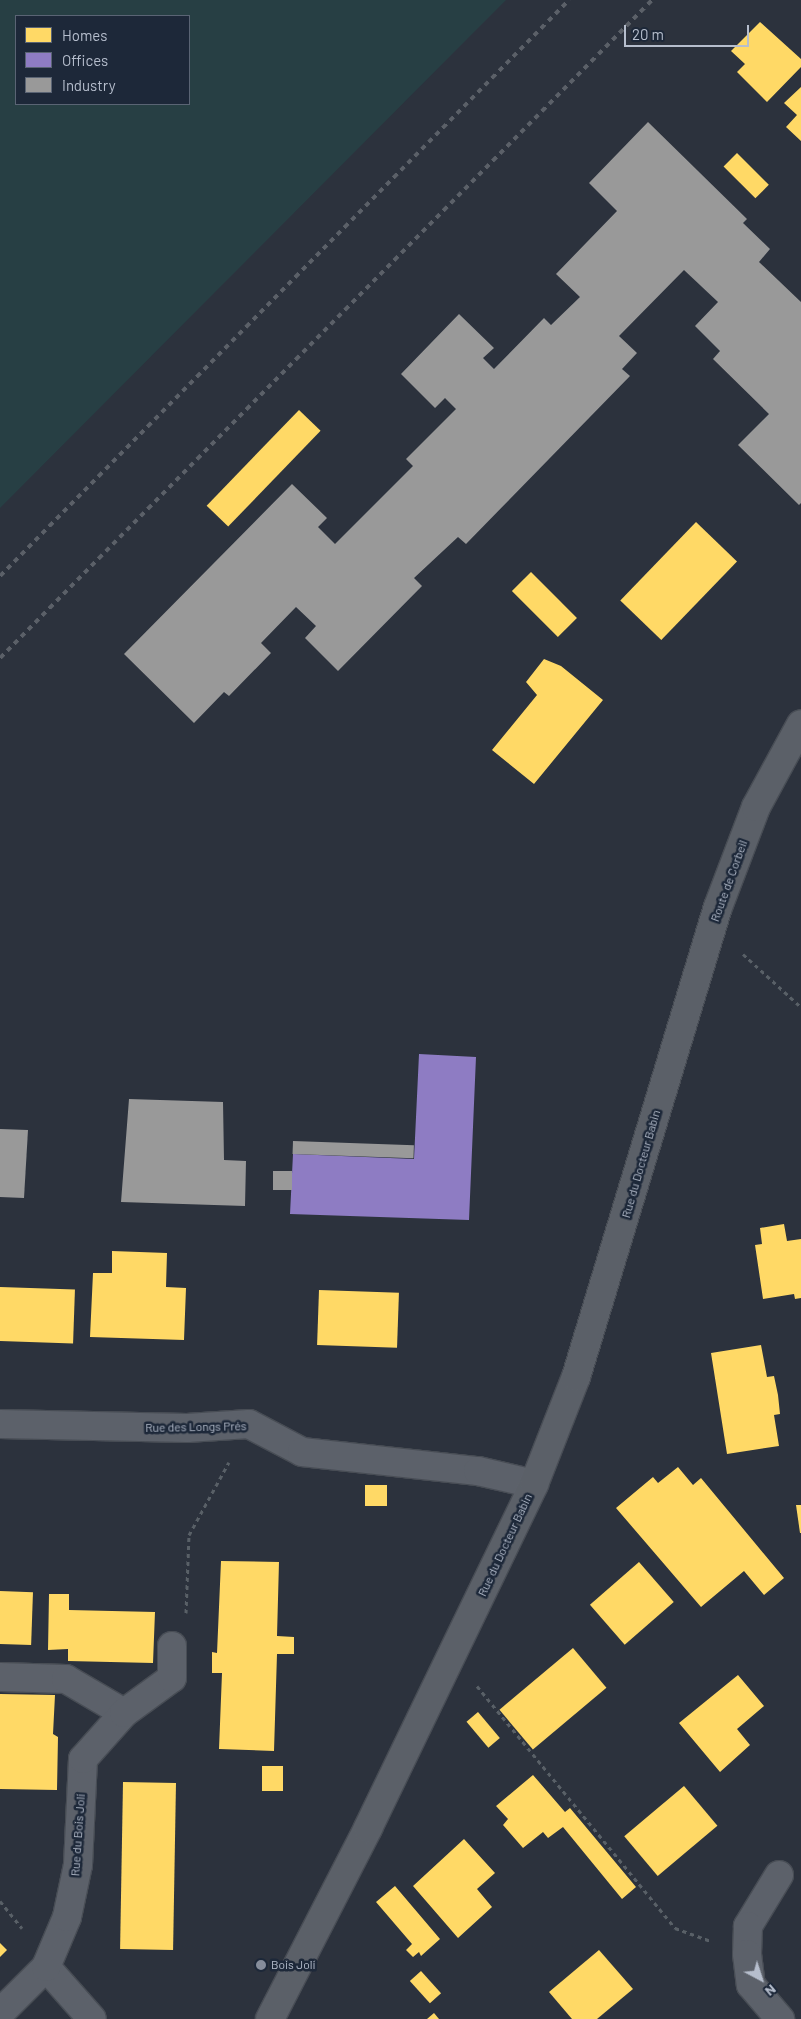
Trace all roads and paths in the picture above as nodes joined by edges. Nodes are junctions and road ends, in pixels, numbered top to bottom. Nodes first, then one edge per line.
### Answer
1 (801, 724) edge
2 (712, 926) junction
3 (801, 1007) edge
4 (676, 1045) joint
5 (0, 1424) edge
6 (249, 1424) junction
7 (534, 1484) junction
8 (172, 1646) joint
9 (452, 1655) junction
10 (0, 1677) edge
11 (124, 1713) junction
12 (779, 1875) dead end
13 (747, 1954) junction
14 (46, 1967) junction
15 (0, 2013) edge
16 (92, 2019) edge
17 (270, 2019) edge
18 (780, 2019) edge

1 - 2 main road, Route de Corbeil
2 - 3 path
2 - 4 main road, Route de Corbeil
4 - 7 main road, Rue du Docteur Babin
5 - 6 street, Rue des Longs Prés
6 - 7 street, Rue des Longs Prés
6 - 8 path
7 - 9 main road, Rue du Docteur Babin
8 - 11 street
9 - 13 path
9 - 17 main road, Rue du Docteur Babin
10 - 11 street
11 - 14 street, Rue du Bois Joli
12 - 13 street
13 - 18 street
14 - 15 street, Rue du Bois Joli
14 - 16 street

